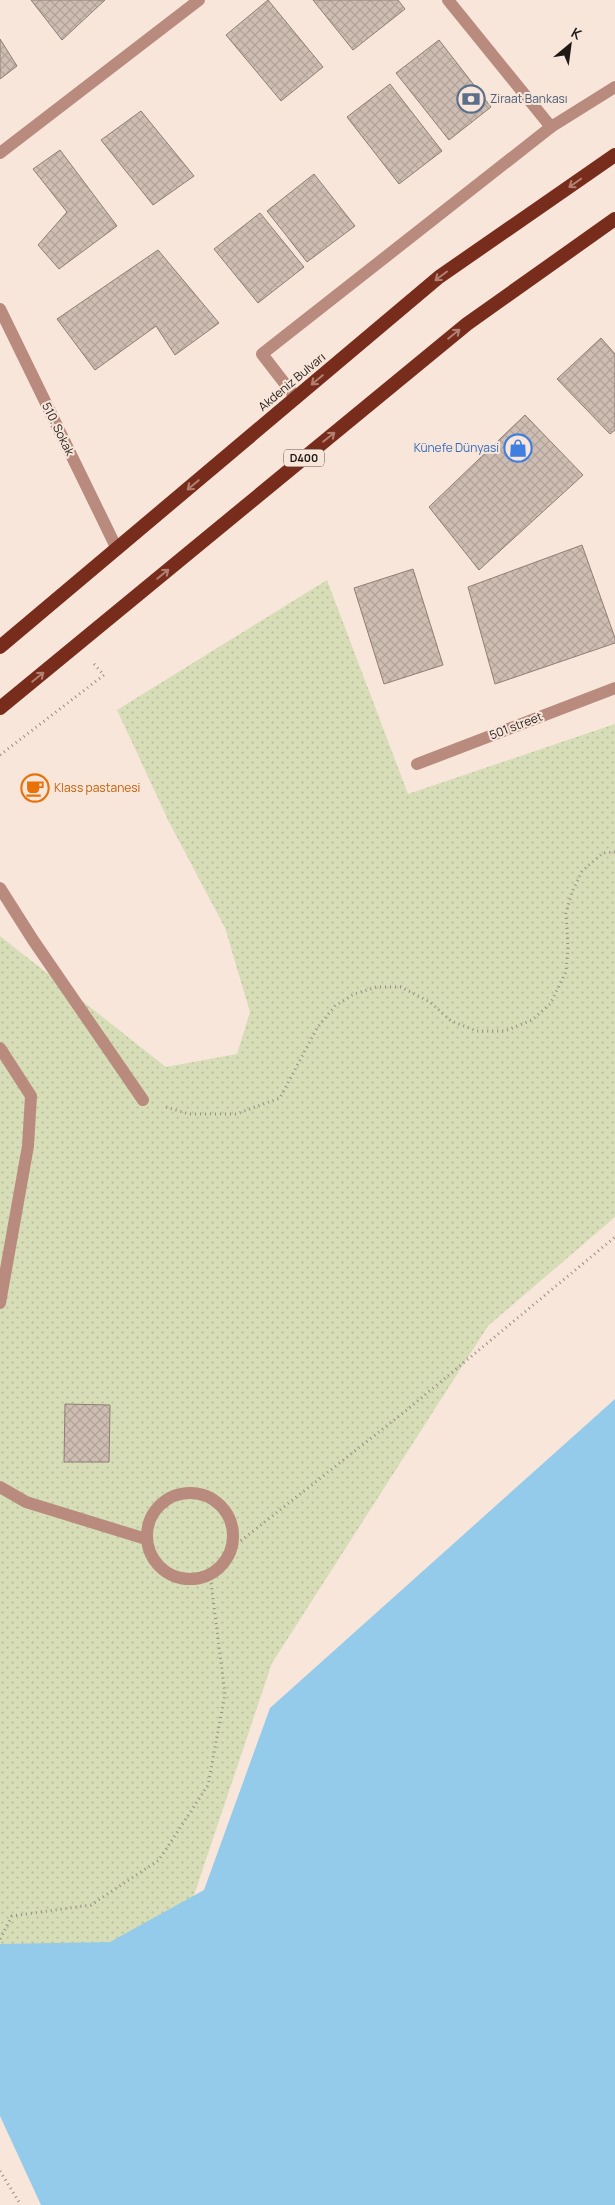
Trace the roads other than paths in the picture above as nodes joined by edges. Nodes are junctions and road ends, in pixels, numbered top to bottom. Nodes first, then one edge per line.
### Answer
1 (199, 0) edge
2 (448, 0) edge
3 (615, 87) edge
4 (551, 127) junction
5 (0, 153) edge
6 (615, 156) edge
7 (615, 218) edge
8 (0, 309) edge
9 (296, 398) junction
10 (117, 549) junction
11 (0, 647) edge
12 (615, 688) edge
13 (0, 708) edge
14 (417, 764) dead end
15 (0, 888) edge
16 (0, 1048) edge
17 (143, 1100) road end
18 (0, 1303) edge
19 (0, 1488) edge
20 (146, 1539) junction

1 - 5 street
2 - 4 street
3 - 4 street
4 - 9 street
6 -> 9 highway, Akdeniz Bulvarı
13 -> 7 highway, D400
8 - 10 street, 510. Sokak
9 -> 10 highway, Akdeniz Bulvarı
10 - 11 highway, Akdeniz Bulvarı
12 - 14 street, 501 street
15 - 17 street
16 - 18 street
19 - 20 street
20 - 20 street

